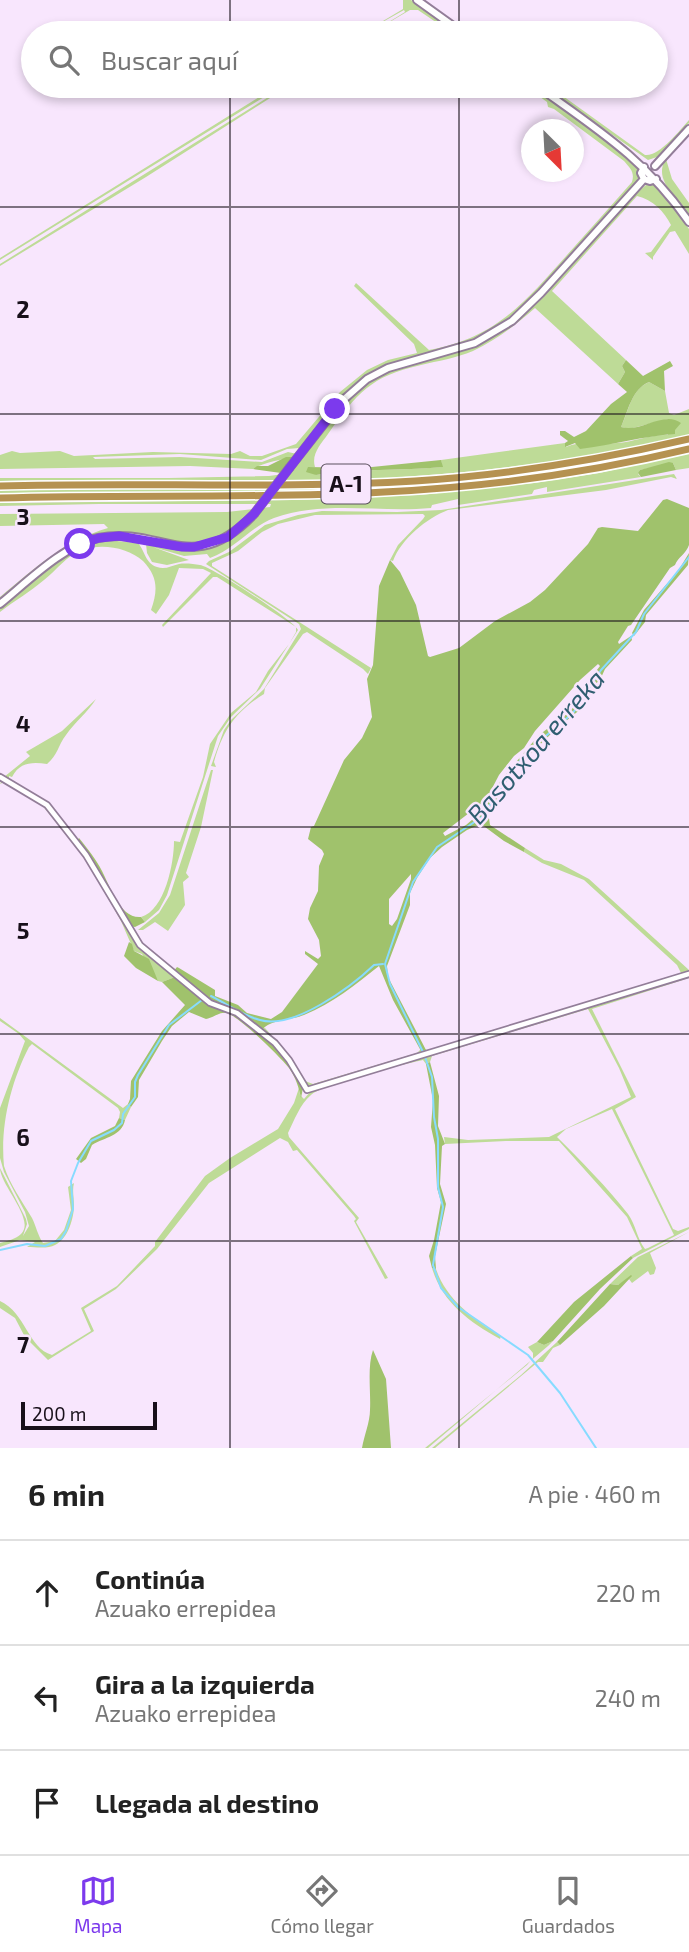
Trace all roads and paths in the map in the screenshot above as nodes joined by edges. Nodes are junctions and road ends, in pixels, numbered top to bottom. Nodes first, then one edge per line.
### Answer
1 (417, 0) edge
2 (446, 21) edge
3 (554, 98) edge
4 (689, 129) edge
5 (655, 166) junction
6 (644, 167) junction
7 (644, 179) junction
8 (656, 179) junction
9 (689, 222) edge
10 (689, 439) edge
11 (689, 449) edge
12 (0, 486) edge
13 (0, 498) edge
14 (0, 604) edge
15 (0, 777) edge
16 (689, 974) edge

1 - 2 street
3 - 6 street
4 - 5 street
5 - 6 street
5 - 8 street
6 - 7 street
6 - 8 street
7 - 8 street
7 - 14 street, bridge
8 - 9 street
10 - 12 highway, A-1
11 - 13 highway, A-1
15 - 16 street

